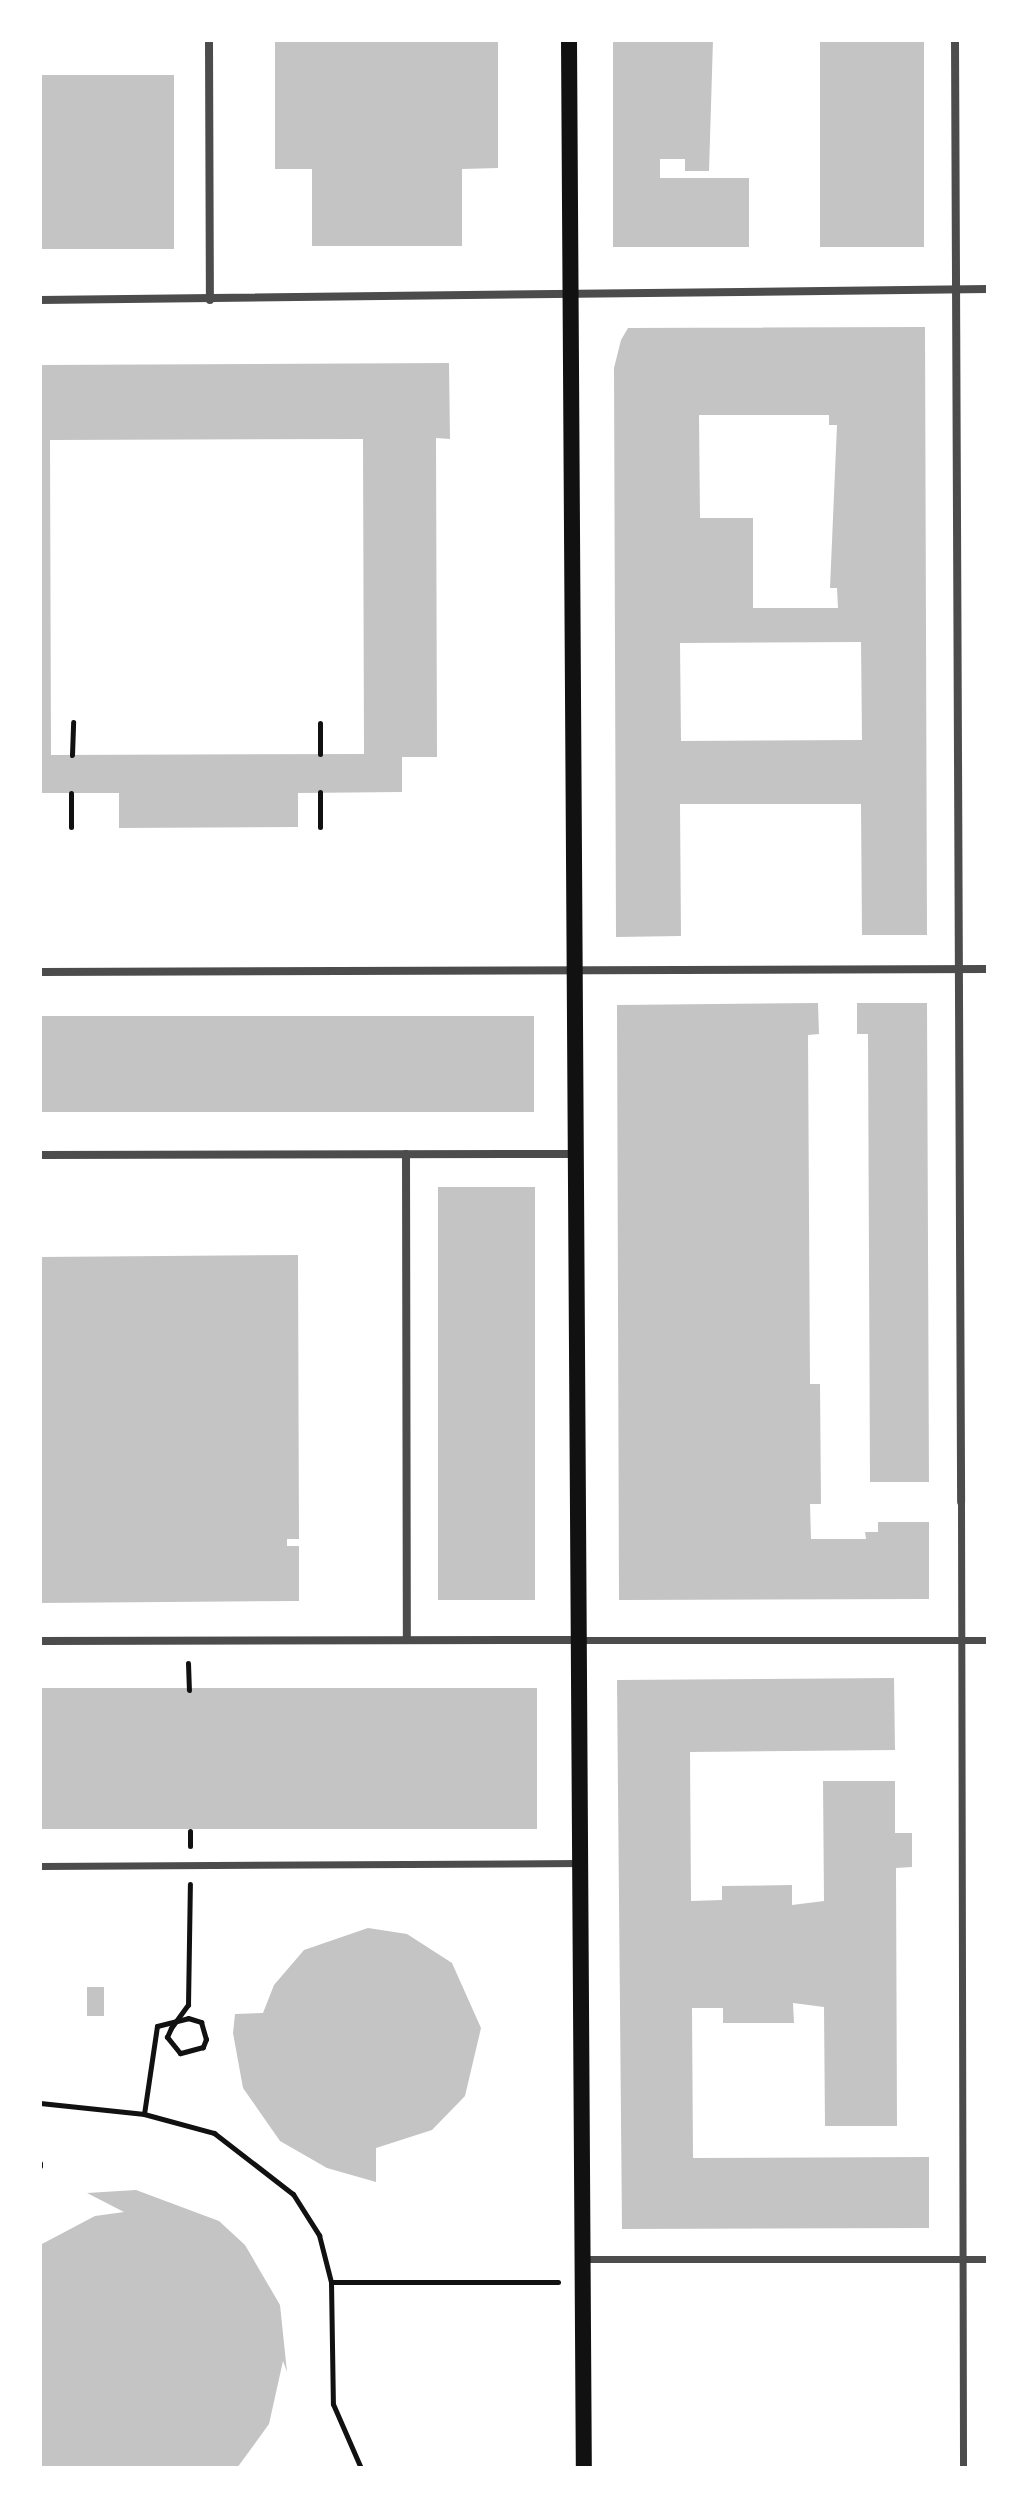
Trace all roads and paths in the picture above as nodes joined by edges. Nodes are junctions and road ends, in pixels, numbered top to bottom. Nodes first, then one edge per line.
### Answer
1 (209, 40) edge
2 (569, 40) edge
3 (955, 40) edge
4 (956, 289) junction
5 (988, 289) edge
6 (571, 295) junction
7 (40, 300) edge
8 (210, 300) junction
9 (73, 722) dead end
10 (320, 723) dead end
11 (320, 754) dead end
12 (72, 755) dead end
13 (320, 792) dead end
14 (71, 793) dead end
15 (71, 827) dead end
16 (320, 827) dead end
17 (960, 969) junction
18 (988, 969) edge
19 (575, 970) junction
20 (40, 972) edge
21 (406, 1154) junction
22 (576, 1154) junction
23 (40, 1155) edge
24 (961, 1502) joint
25 (407, 1640) junction
26 (580, 1640) junction
27 (962, 1640) junction
28 (988, 1640) edge
29 (40, 1641) edge
30 (581, 1863) junction
31 (190, 1864) junction
32 (40, 1866) edge
33 (40, 2103) edge
34 (144, 2114) junction
35 (584, 2259) junction
36 (988, 2259) edge
37 (961, 2260) junction
38 (331, 2282) junction
39 (528, 2282) dead end
40 (361, 2468) edge
41 (584, 2468) edge
42 (963, 2468) edge

1 - 8 street
2 - 6 main road
3 - 4 street
4 - 5 street
4 - 6 street
4 - 17 street
6 - 8 street
6 - 19 main road
7 - 8 street
9 - 12 path
10 - 11 path
13 - 16 path
14 - 15 path
17 - 18 street
17 - 19 street
17 - 24 street
19 - 20 street
19 - 22 main road
21 - 22 street
21 - 23 street
21 - 25 street
22 - 26 main road
24 - 27 street
25 - 26 street
25 - 29 street
26 - 27 street
26 - 30 main road
27 - 28 street
27 - 37 street
30 - 31 street
30 - 35 main road
31 - 32 street
31 - 34 path
33 - 34 path
34 - 38 path
35 - 37 street
35 - 41 main road
36 - 37 street
37 - 42 street
38 - 39 path
38 - 40 path

